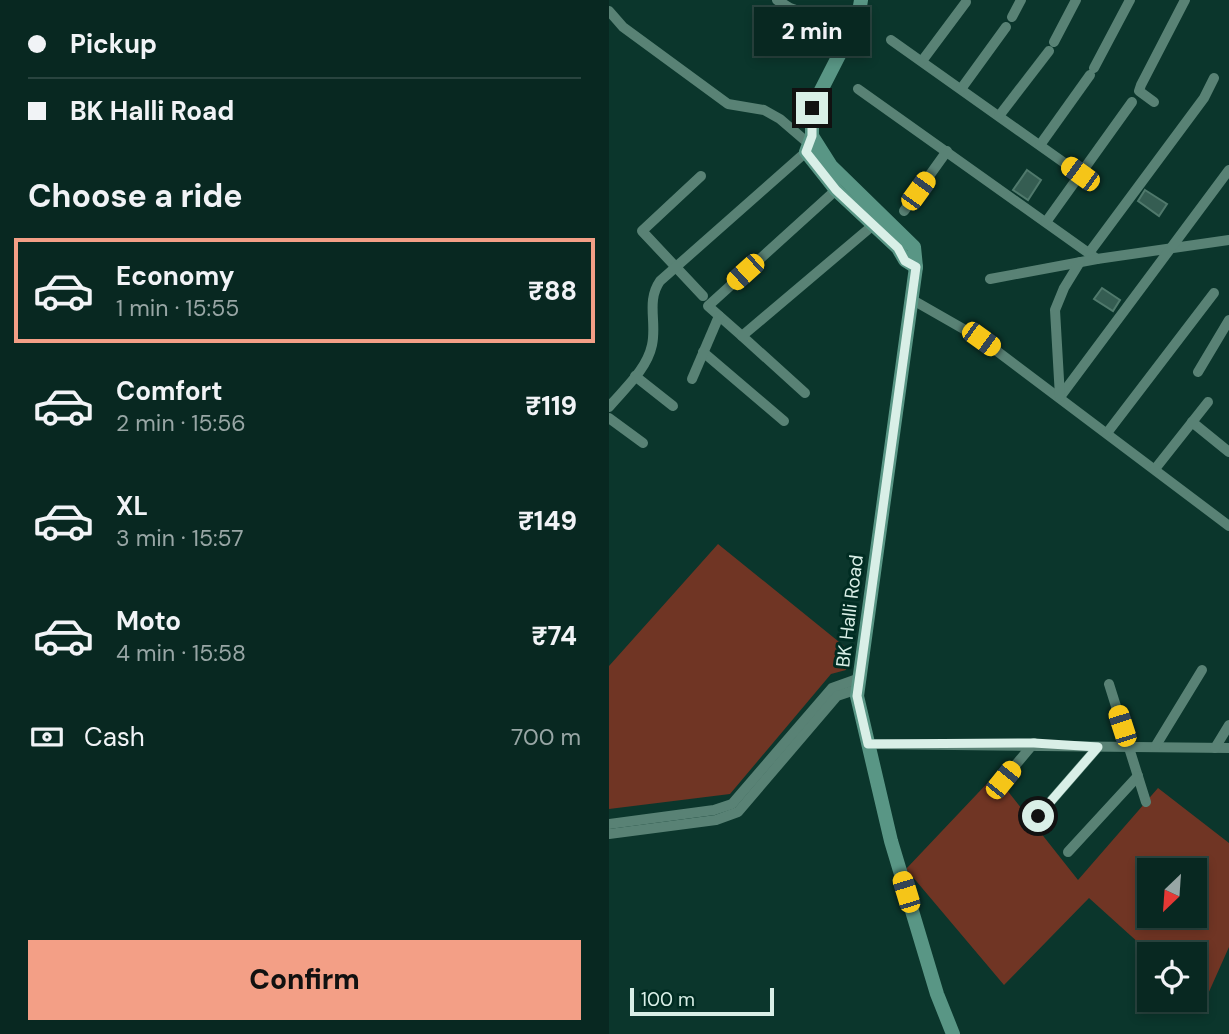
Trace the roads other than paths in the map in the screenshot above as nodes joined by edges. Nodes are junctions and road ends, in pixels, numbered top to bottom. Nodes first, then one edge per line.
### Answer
1 (777, 0) edge
2 (860, 0) edge
3 (1021, 0) edge
4 (1076, 0) edge
5 (1130, 0) edge
6 (1185, 0) edge
7 (966, 2) edge
8 (609, 11) edge
9 (1012, 17) dead end
10 (1006, 27) dead end
11 (852, 30) junction
12 (891, 40) dead end
13 (922, 61) junction
14 (1214, 78) dead end
15 (858, 89) dead end
16 (961, 89) junction
17 (1132, 102) dead end
18 (1154, 102) dead end
19 (999, 116) junction
20 (809, 144) junction
21 (1040, 145) junction
22 (947, 151) junction
23 (1229, 170) edge
24 (1080, 174) junction
25 (701, 176) dead end
26 (836, 190) junction
27 (904, 211) dead end
28 (878, 220) junction
29 (1046, 222) junction
30 (1229, 240) edge
31 (1170, 248) junction
32 (1093, 256) junction
33 (1080, 262) junction
34 (674, 267) junction
35 (989, 279) dead end
36 (1214, 293) dead end
37 (703, 296) dead end
38 (911, 299) junction
39 (719, 316) junction
40 (1229, 320) edge
41 (742, 336) junction
42 (703, 352) junction
43 (1198, 372) dead end
44 (635, 376) junction
45 (692, 379) dead end
46 (805, 393) dead end
47 (1060, 397) junction
48 (1208, 402) dead end
49 (673, 405) dead end
50 (609, 407) edge
51 (609, 418) edge
52 (784, 421) dead end
53 (1192, 422) junction
54 (1107, 433) junction
55 (643, 443) dead end
56 (1229, 452) edge
57 (1154, 469) junction
58 (1229, 526) edge
59 (1202, 670) dead end
60 (859, 684) junction
61 (1109, 684) dead end
62 (1229, 725) edge
63 (1034, 743) junction
64 (868, 744) junction
65 (1098, 747) junction
66 (1129, 747) junction
67 (1155, 747) junction
68 (1216, 748) junction
69 (1229, 748) edge
70 (1138, 776) junction
71 (1003, 780) dead end
72 (1146, 802) dead end
73 (1038, 816) dead end
74 (609, 824) edge
75 (609, 834) edge
76 (1068, 852) dead end
77 (953, 1034) edge

1 - 11 street
2 - 11 main road
3 - 9 street
4 - 19 street
5 - 21 street
6 - 18 street
7 - 13 street
8 - 20 street
10 - 16 street
11 - 20 main road
12 - 13 street
13 - 16 street
14 - 32 street
15 - 22 street
16 - 19 street
17 - 24 street
19 - 21 street
20 - 26 main road, BK Halli Road
20 - 28 main road, BK Halli Road
20 - 34 street
21 - 24 street
22 - 27 street
22 - 29 street
23 - 31 street
24 - 29 street
25 - 34 street
26 - 28 main road, BK Halli Road
26 - 39 street
28 - 38 main road, BK Halli Road
28 - 41 street
29 - 32 street
30 - 31 street
31 - 32 street
31 - 47 street
32 - 33 street
33 - 35 street
33 - 47 street
34 - 37 street
34 - 44 street
36 - 54 street
38 - 47 street
38 - 60 main road, BK Halli Road
39 - 41 street
39 - 42 street
40 - 43 street
41 - 46 street
42 - 45 street
42 - 52 street
44 - 49 street
44 - 50 street
47 - 54 street
48 - 53 street
51 - 55 street
53 - 56 street
53 - 57 street
54 - 57 street
57 - 58 street
59 - 67 street
60 - 64 main road, BK Halli Road
60 - 74 street
60 - 75 street
61 - 66 street
62 - 68 street
63 - 64 street
63 - 65 street
63 - 71 street
64 - 77 main road, BK Halli Road
65 - 66 street
65 - 73 street
66 - 67 street
66 - 70 street
67 - 68 street
68 - 69 street
70 - 72 street
70 - 76 street

